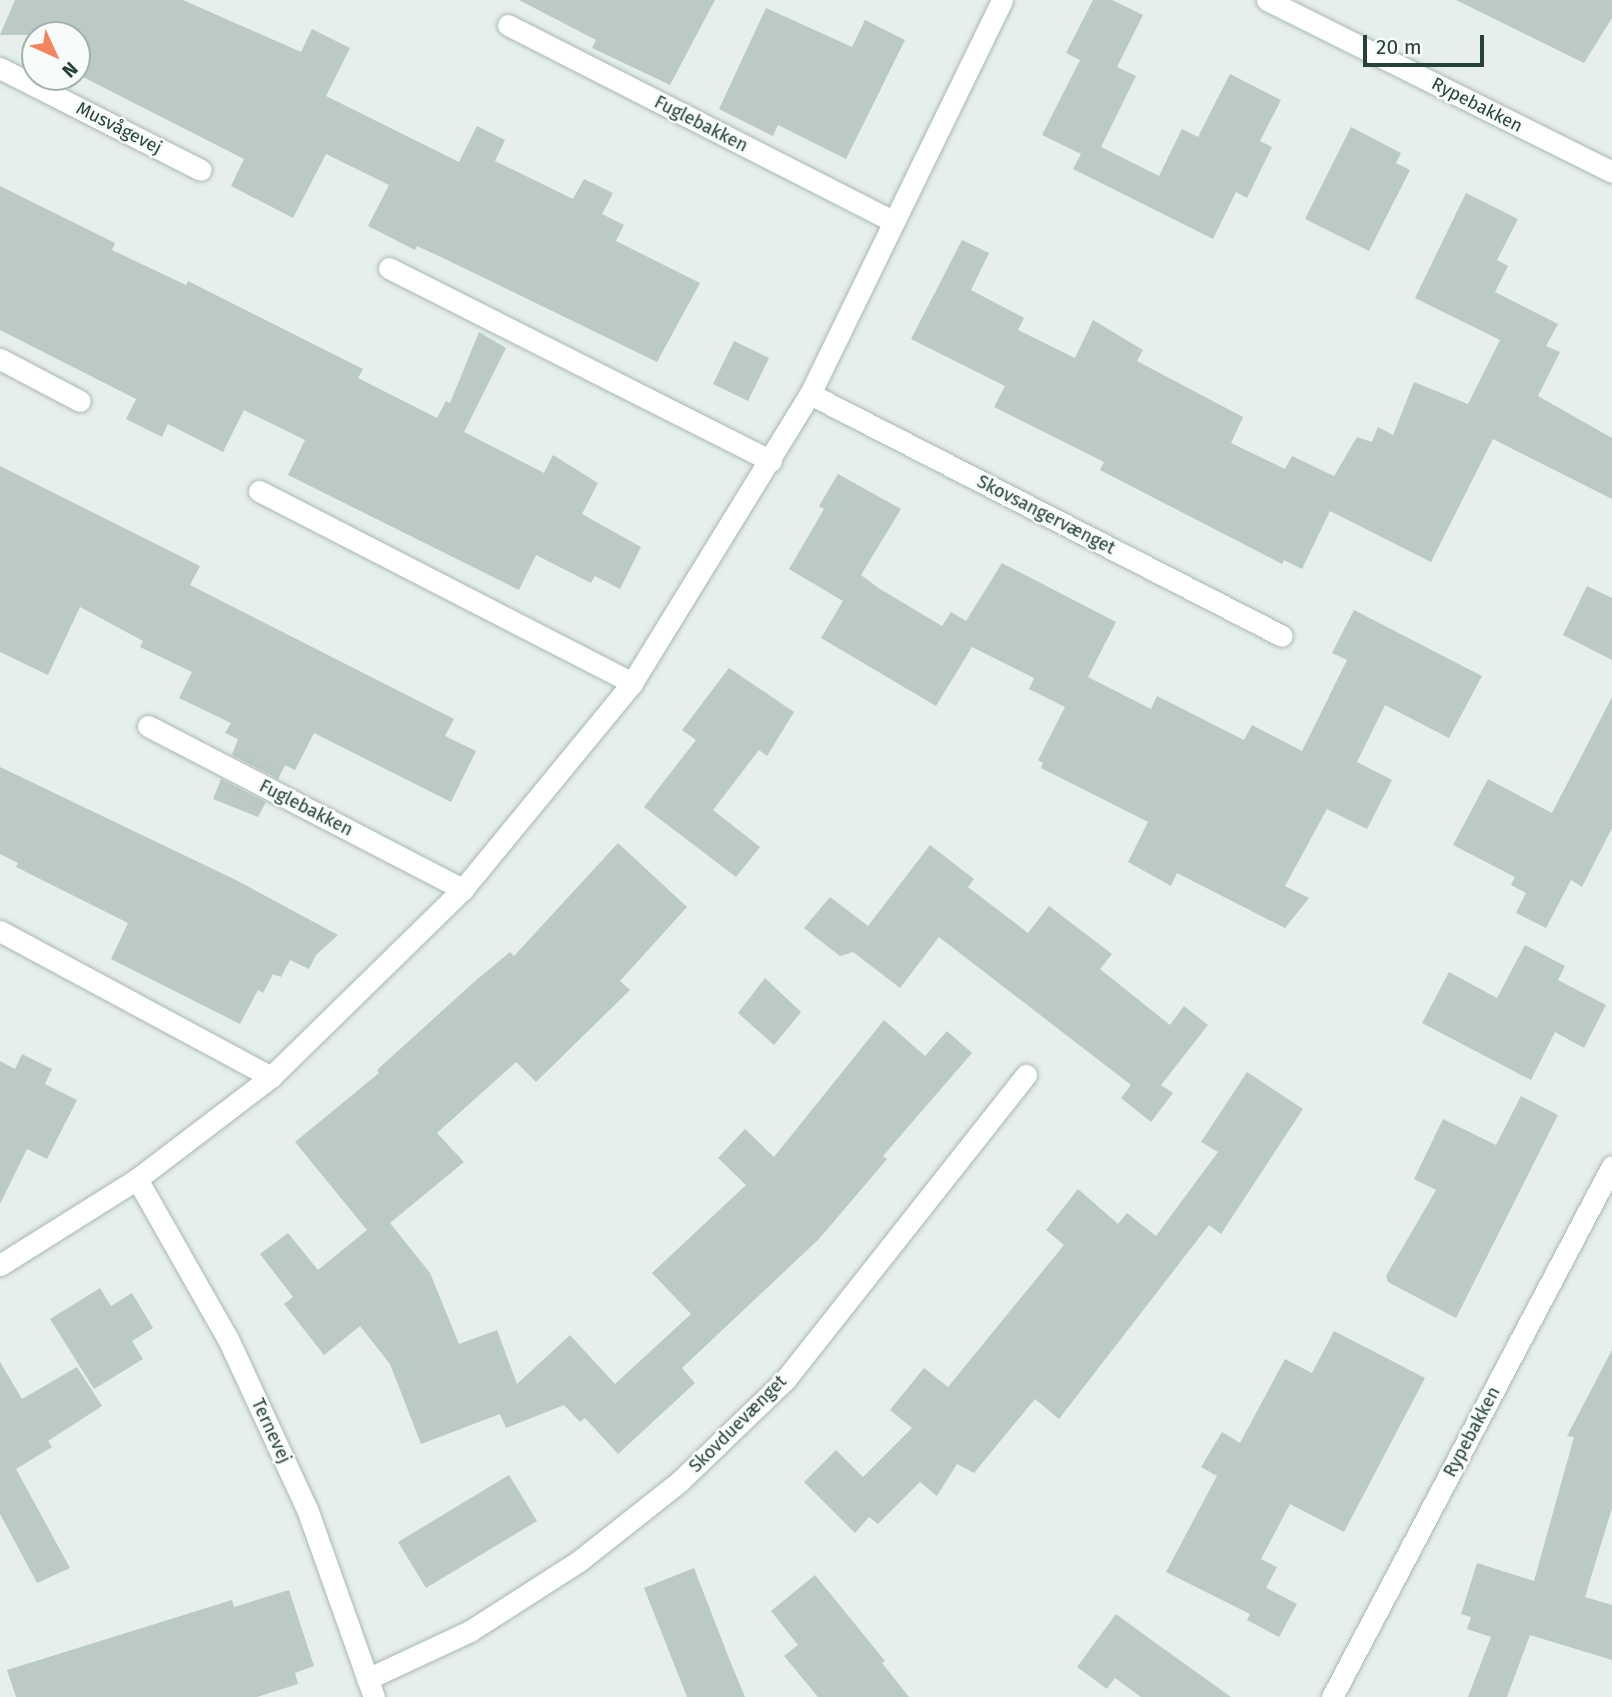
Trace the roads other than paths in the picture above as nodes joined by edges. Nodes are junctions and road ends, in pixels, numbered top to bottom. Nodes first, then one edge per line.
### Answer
1 (1002, 0) edge
2 (1267, 0) edge
3 (508, 25) dead end
4 (0, 68) edge
5 (201, 170) dead end
6 (1612, 172) edge
7 (894, 222) junction
8 (389, 268) dead end
9 (0, 359) edge
10 (810, 394) junction
11 (80, 401) dead end
12 (771, 461) junction
13 (259, 491) dead end
14 (1282, 636) dead end
15 (632, 684) junction
16 (148, 726) dead end
17 (464, 889) junction
18 (0, 931) edge
19 (1026, 1075) dead end
20 (271, 1077) junction
21 (1612, 1166) edge
22 (137, 1179) junction
23 (0, 1265) edge
24 (370, 1688) edge
25 (1332, 1697) edge

1 - 7 street
2 - 6 street, Rypebakken
3 - 7 street, Fuglebakken
4 - 5 street, Musvågevej
7 - 10 street
8 - 12 street
9 - 11 street
10 - 12 street
10 - 14 street, Skovsangervænget
12 - 15 street
13 - 15 street
15 - 17 street
16 - 17 street, Fuglebakken
17 - 20 street
18 - 20 street
19 - 24 street, Skovduevænget
20 - 22 street
21 - 25 street, Rypebakken
22 - 23 street
22 - 24 street, Ternevej

